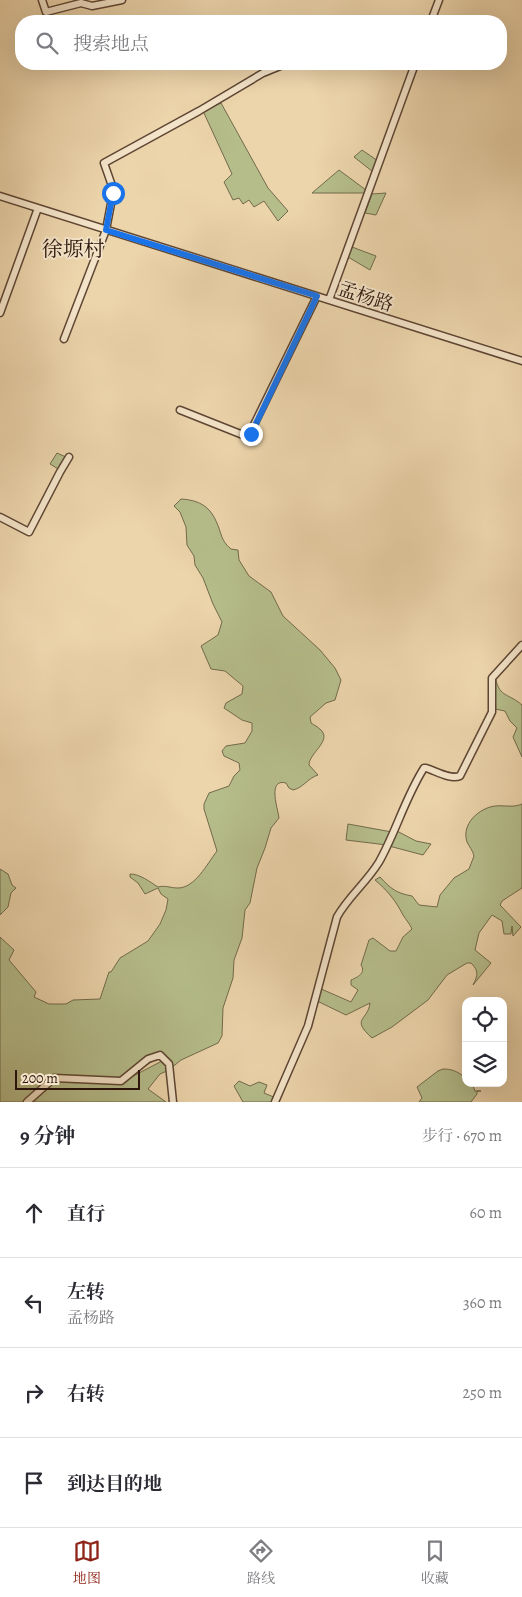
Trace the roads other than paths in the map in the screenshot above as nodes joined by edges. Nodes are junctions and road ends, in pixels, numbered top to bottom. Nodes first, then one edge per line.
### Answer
1 (42, 0) edge
2 (122, 0) edge
3 (439, 0) edge
4 (433, 15) edge
5 (270, 70) edge
6 (414, 70) edge
7 (0, 196) edge
8 (38, 208) junction
9 (106, 230) junction
10 (317, 296) junction
11 (329, 300) junction
12 (0, 312) edge
13 (64, 339) dead end
14 (522, 361) edge
15 (180, 410) dead end
16 (69, 457) dead end
17 (0, 518) edge
18 (522, 646) edge
19 (27, 1102) edge
20 (173, 1102) edge
21 (275, 1102) edge

1 - 2 street
3 - 4 street
5 - 9 street
6 - 11 street
7 - 8 street, 孟杨路
8 - 9 street, 孟杨路
8 - 12 street
9 - 10 street, 孟杨路
9 - 13 street
10 - 11 street, 孟杨路
10 - 15 street
11 - 14 street, 孟杨路
16 - 17 street
18 - 21 street
19 - 20 street

